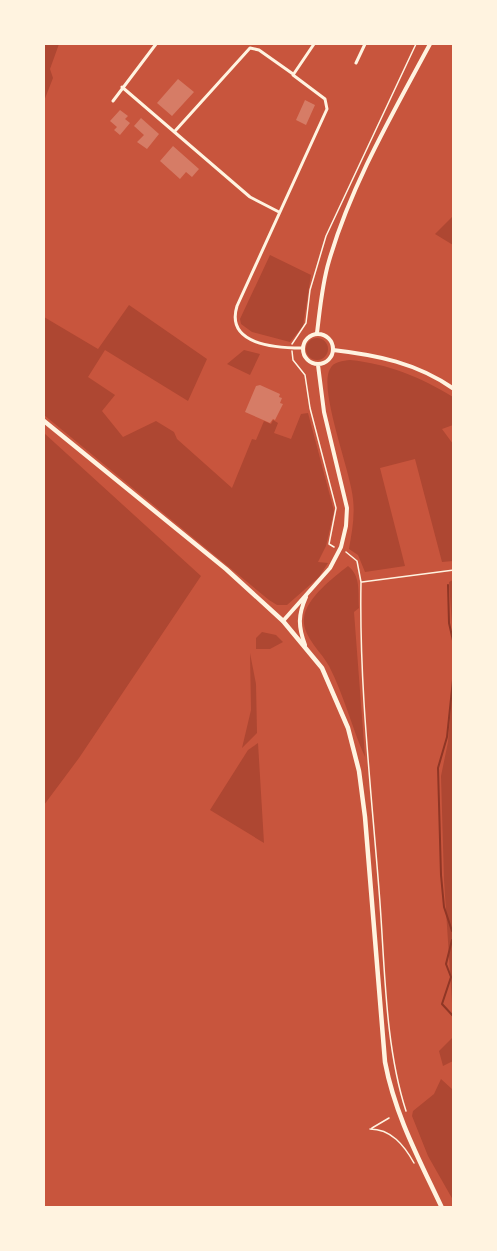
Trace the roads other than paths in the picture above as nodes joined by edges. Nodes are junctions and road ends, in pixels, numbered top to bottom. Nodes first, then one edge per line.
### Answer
1 (156, 44) edge
2 (314, 44) edge
3 (365, 44) edge
4 (430, 44) edge
5 (356, 63) dead end
6 (293, 75) junction
7 (122, 87) junction
8 (113, 101) dead end
9 (175, 131) junction
10 (279, 212) junction
11 (317, 333) junction
12 (302, 348) junction
13 (333, 350) junction
14 (318, 365) junction
15 (453, 389) edge
16 (44, 421) edge
17 (308, 594) junction
18 (283, 621) junction
19 (305, 645) junction
20 (442, 1208) edge

1 - 7 street
2 - 6 street
3 - 5 street
4 - 11 street
6 - 9 street
6 - 10 street
7 - 8 street
7 - 9 street
9 - 10 street
10 - 12 street
11 - 12 street
11 - 13 street
12 - 14 street
13 - 14 street
13 - 15 street
14 - 17 street
16 - 18 main road
17 - 18 street
17 - 19 street
18 - 19 main road
19 - 20 main road

